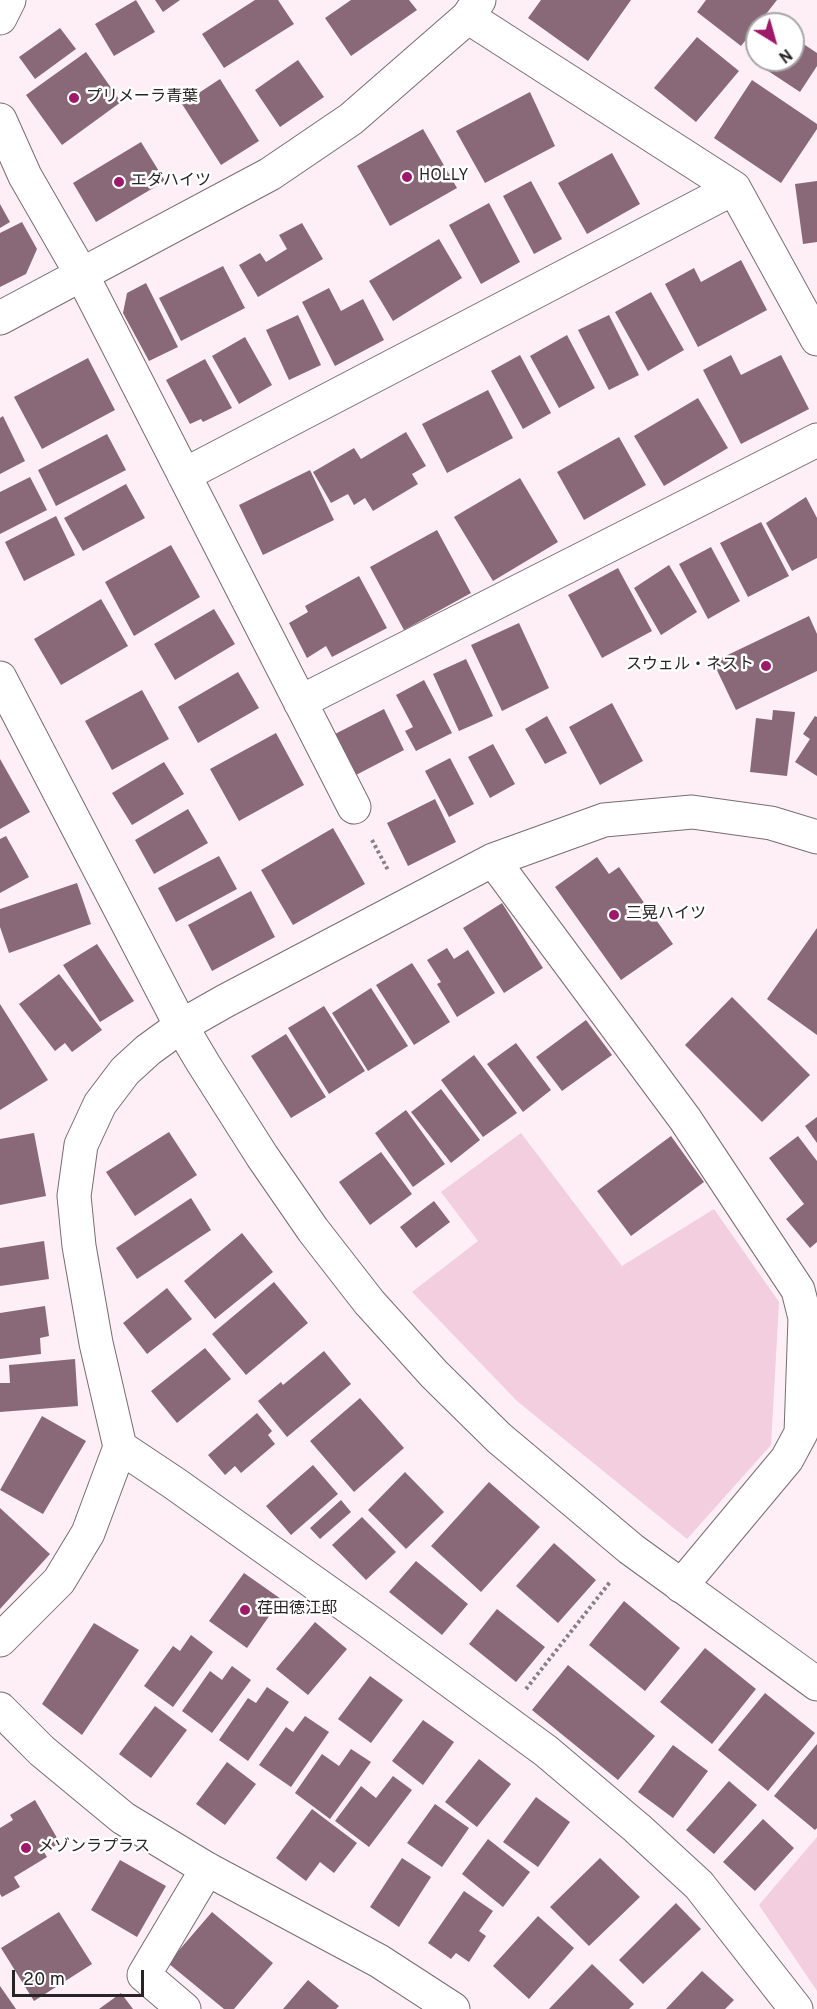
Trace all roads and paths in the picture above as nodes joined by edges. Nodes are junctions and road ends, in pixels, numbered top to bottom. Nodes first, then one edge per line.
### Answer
1 (9, 0) edge
2 (473, 8) edge
3 (0, 18) edge
4 (0, 120) edge
5 (734, 188) junction
6 (82, 275) junction
7 (0, 318) edge
8 (817, 339) edge
9 (817, 440) edge
10 (184, 475) junction
11 (0, 678) edge
12 (300, 702) junction
13 (354, 807) dead end
14 (817, 837) edge
15 (493, 860) junction
16 (181, 1026) junction
17 (120, 1448) junction
18 (611, 1581) dead end
19 (681, 1586) junction
20 (0, 1640) edge
21 (817, 1684) edge
22 (0, 1708) edge
23 (503, 1719) junction
24 (207, 1869) junction
25 (184, 2009) edge
26 (453, 2009) edge
27 (796, 2009) edge

1 - 3 street
2 - 5 street
2 - 6 street
4 - 6 street
5 - 8 street
5 - 10 street
6 - 7 street
6 - 10 street
9 - 12 street
10 - 12 street
11 - 16 street
12 - 13 street
14 - 15 street
15 - 16 street
15 - 19 street
16 - 17 street
16 - 19 street
17 - 20 street
17 - 23 street
18 - 23 path
19 - 21 street
22 - 24 street
23 - 27 street
24 - 25 street
24 - 26 street

